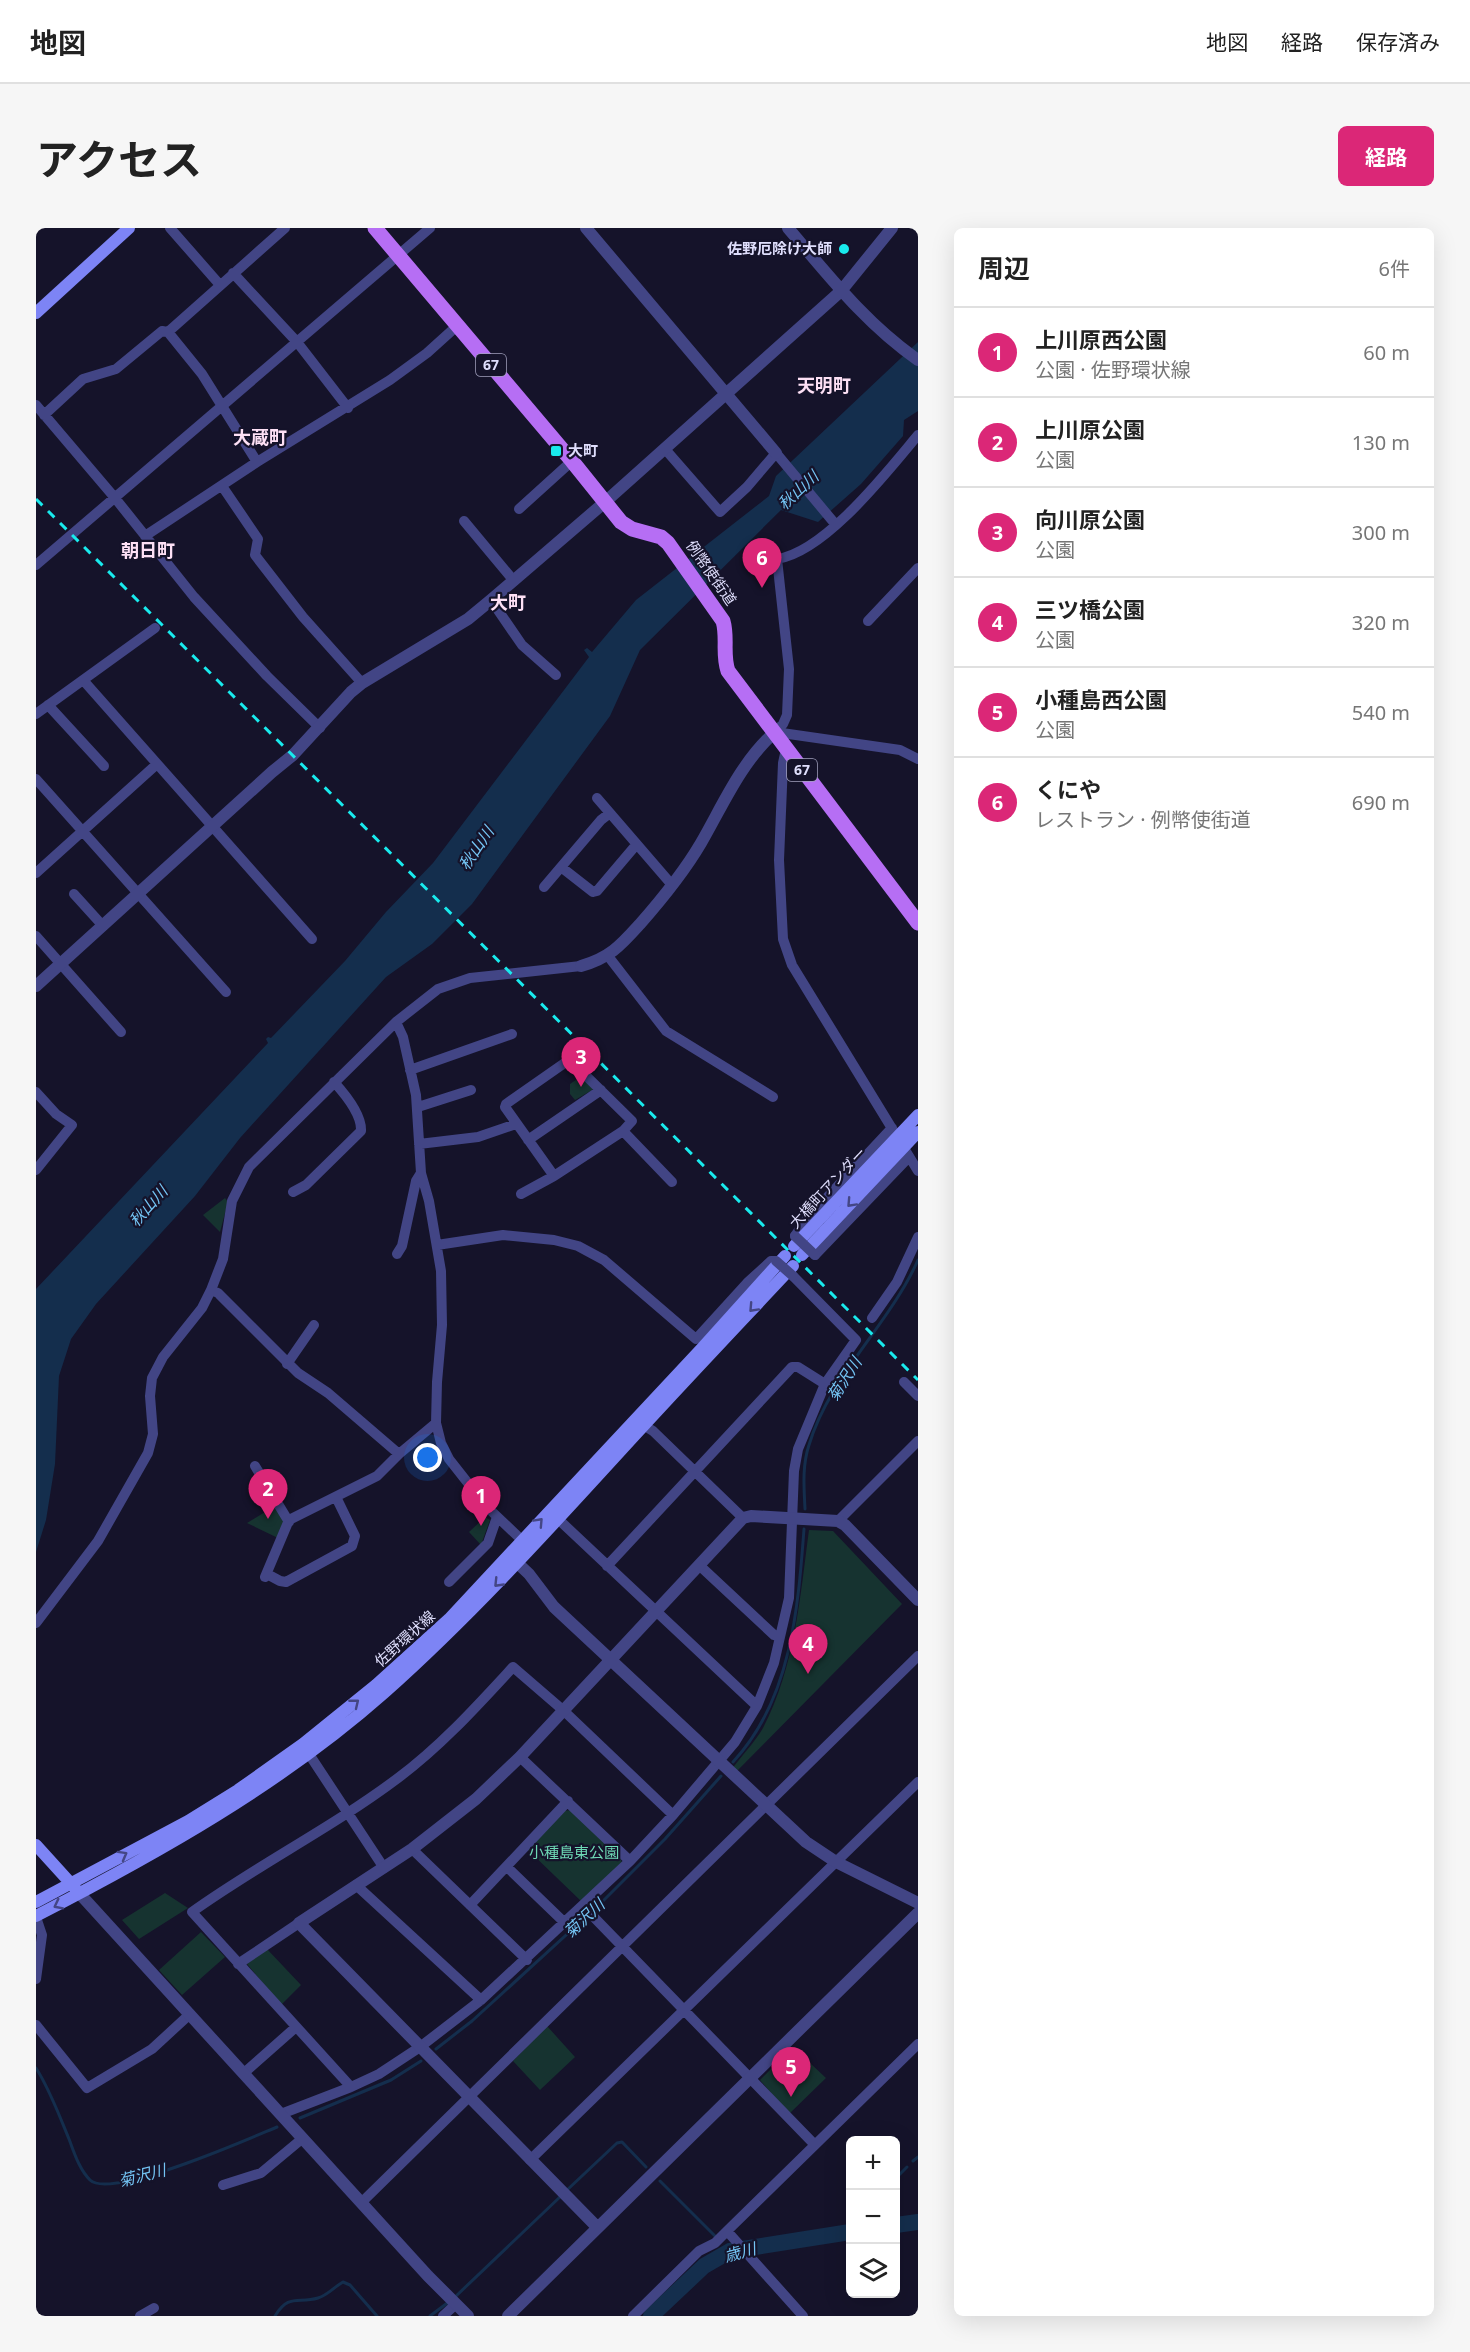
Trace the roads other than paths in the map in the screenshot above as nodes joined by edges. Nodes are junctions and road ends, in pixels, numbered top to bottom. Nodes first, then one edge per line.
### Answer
1 (129, 228) edge
2 (170, 228) edge
3 (285, 228) edge
4 (375, 228) edge
5 (430, 228) edge
6 (586, 228) edge
7 (788, 228) edge
8 (892, 228) edge
9 (398, 255) junction
10 (233, 273) junction
11 (220, 285) junction
12 (841, 291) junction
13 (36, 313) edge
14 (458, 325) junction
15 (168, 332) junction
16 (297, 342) junction
17 (918, 360) edge
18 (726, 394) junction
19 (36, 405) edge
20 (223, 406) junction
21 (348, 408) junction
22 (44, 415) junction
23 (918, 435) edge
24 (665, 450) junction
25 (778, 456) junction
26 (572, 461) junction
27 (257, 462) junction
28 (222, 486) junction
29 (115, 498) junction
30 (605, 502) junction
31 (519, 509) dead end
32 (464, 521) dead end
33 (834, 522) junction
34 (145, 536) junction
35 (36, 565) edge
36 (917, 572) edge
37 (514, 581) junction
38 (491, 600) junction
39 (868, 621) dead end
40 (155, 628) dead end
41 (556, 675) dead end
42 (83, 680) junction
43 (362, 683) junction
44 (48, 705) junction
45 (36, 714) edge
46 (320, 728) junction
47 (775, 732) junction
48 (786, 749) junction
49 (918, 759) edge
50 (157, 764) junction
51 (104, 766) dead end
52 (36, 778) edge
53 (597, 798) dead end
54 (610, 813) junction
55 (212, 826) junction
56 (83, 832) junction
57 (636, 845) junction
58 (561, 867) junction
59 (36, 873) edge
60 (672, 885) junction
61 (544, 887) dead end
62 (74, 894) dead end
63 (138, 894) junction
64 (918, 923) edge
65 (104, 926) junction
66 (36, 936) edge
67 (312, 939) dead end
68 (608, 956) junction
69 (61, 964) junction
70 (581, 966) joint
71 (36, 986) edge
72 (226, 992) dead end
73 (396, 1022) junction
74 (121, 1032) dead end
75 (512, 1034) dead end
76 (410, 1070) junction
77 (334, 1082) junction
78 (471, 1090) dead end
79 (601, 1090) junction
80 (36, 1092) edge
81 (773, 1096) dead end
82 (418, 1107) junction
83 (918, 1115) edge
84 (516, 1124) junction
85 (623, 1131) junction
86 (918, 1132) edge
87 (528, 1140) junction
88 (901, 1142) junction
89 (419, 1144) junction
90 (36, 1170) edge
91 (918, 1171) edge
92 (421, 1173) junction
93 (554, 1176) junction
94 (672, 1182) dead end
95 (293, 1192) dead end
96 (521, 1194) dead end
97 (918, 1237) edge
98 (437, 1245) junction
99 (802, 1248) junction
100 (397, 1254) dead end
101 (787, 1265) junction
102 (212, 1290) junction
103 (872, 1318) dead end
104 (314, 1325) dead end
105 (287, 1364) junction
106 (904, 1382) dead end
107 (825, 1384) junction
108 (918, 1396) edge
109 (436, 1423) junction
110 (639, 1423) junction
111 (918, 1441) edge
112 (399, 1454) junction
113 (255, 1466) dead end
114 (695, 1471) junction
115 (336, 1497) junction
116 (497, 1517) junction
117 (743, 1518) junction
118 (793, 1518) junction
119 (558, 1519) junction
120 (289, 1521) junction
121 (838, 1521) junction
122 (526, 1544) junction
123 (513, 1559) junction
124 (699, 1565) junction
125 (607, 1566) junction
126 (449, 1582) dead end
127 (918, 1600) edge
128 (656, 1612) junction
129 (36, 1623) edge
130 (780, 1637) junction
131 (918, 1656) edge
132 (610, 1660) junction
133 (757, 1706) junction
134 (564, 1711) junction
135 (305, 1748) junction
136 (520, 1757) junction
137 (718, 1762) junction
138 (918, 1782) edge
139 (568, 1801) junction
140 (765, 1806) junction
141 (348, 1813) junction
142 (673, 1815) junction
143 (36, 1845) edge
144 (412, 1849) junction
145 (630, 1861) junction
146 (836, 1862) junction
147 (507, 1867) junction
148 (384, 1868) junction
149 (71, 1884) junction
150 (356, 1885) junction
151 (80, 1894) junction
152 (36, 1902) edge
153 (918, 1903) edge
154 (470, 1905) junction
155 (585, 1907) junction
156 (918, 1913) edge
157 (36, 1917) edge
158 (299, 1923) junction
159 (565, 1923) junction
160 (622, 1947) junction
161 (527, 1960) junction
162 (238, 1964) junction
163 (36, 1979) edge
164 (481, 2000) junction
165 (686, 2011) junction
166 (190, 2014) junction
167 (36, 2025) edge
168 (296, 2027) junction
169 (918, 2044) edge
170 (420, 2047) junction
171 (244, 2073) junction
172 (751, 2077) junction
173 (351, 2087) junction
174 (468, 2097) junction
175 (281, 2114) junction
176 (303, 2138) junction
177 (815, 2145) junction
178 (530, 2160) junction
179 (223, 2185) dead end
180 (362, 2202) junction
181 (597, 2227) junction
182 (727, 2231) junction
183 (456, 2304) junction
184 (154, 2308) dead end
185 (140, 2316) edge
186 (443, 2316) edge
187 (468, 2316) edge
188 (508, 2316) edge
189 (633, 2316) edge
190 (803, 2316) edge

1 - 13 main road
2 - 11 street
3 - 10 street
4 - 9 main road, 例幣使街道 / 67
5 - 9 street
6 - 18 street
7 - 12 street
8 - 12 street
9 - 14 main road, 例幣使街道 / 67
9 - 16 street
10 - 11 street
10 - 16 street
11 - 15 street
12 - 17 street
12 - 18 street
14 - 21 street
14 - 26 main road, 例幣使街道 / 67
15 - 20 street
15 - 22 street
16 - 20 street
16 - 21 street
18 - 24 street
18 - 25 street
19 - 22 street
20 - 27 street
20 - 29 street
21 - 27 street
22 - 29 street
23 - 33 street
24 - 25 street
24 - 30 street
25 - 33 street
26 - 30 main road, 例幣使街道 / 67
26 - 31 street
27 - 28 street
28 - 34 street
28 - 43 street
29 - 34 street
29 - 35 street
30 - 37 street
30 - 47 main road, 例幣使街道 / 67
32 - 37 street
33 - 47 street
34 - 46 street
36 - 39 street
37 - 38 street
38 - 41 street
38 - 43 street
40 - 42 street
42 - 44 street
42 - 50 street
43 - 46 street
44 - 45 street
44 - 51 street
46 - 55 street
47 - 48 main road, 例幣使街道 / 67
47 - 49 street
47 - 60 street
48 - 64 main road, 例幣使街道 / 67
48 - 88 street
50 - 55 street
50 - 56 street
52 - 56 street
53 - 54 street
54 - 57 street
54 - 58 street
55 - 63 street
55 - 67 street
56 - 59 street
56 - 63 street
57 - 58 street
57 - 60 street
58 - 61 street
60 - 68 street
62 - 65 street
63 - 65 street
63 - 72 street
65 - 69 street
66 - 69 street
68 - 70 street
68 - 81 street
69 - 71 street
69 - 74 street
70 - 73 street
73 - 76 street
73 - 77 street
75 - 76 street
76 - 82 street
77 - 95 street
77 - 102 street
78 - 82 street
79 - 84 street
79 - 85 street
79 - 87 street
80 - 90 street
82 - 89 street
83 - 88 main road
84 - 87 street
84 - 89 street
85 - 93 street
85 - 94 street
86 - 88 main road
87 - 93 street
88 - 91 street
88 - 99 street
88 - 99 main road, 大橋町アンダー
88 - 99 street
89 - 92 street
92 - 98 street
92 - 100 street
93 - 96 street
97 - 103 street
98 - 101 street
98 - 109 street
101 - 107 street
101 - 110 main road, 佐野環状線
102 - 105 street
102 - 129 street
104 - 105 street
105 - 112 street
106 - 108 street
107 - 114 street
107 - 118 street
109 - 112 street
109 - 116 street
110 - 114 street
110 - 119 main road, 佐野環状線
122 -> 110 main road, 佐野環状線
111 - 121 street
112 - 115 street
113 - 120 street
114 - 117 street
114 - 125 street
115 - 120 street
115 - 120 street
116 - 122 street
116 - 126 street
117 - 118 street
117 - 124 street
118 - 121 street
118 - 130 street
119 - 122 main road, 佐野環状線
119 - 125 street
121 - 127 street
122 - 123 main road, 佐野環状線
123 - 132 street
123 - 135 main road, 佐野環状線
124 - 128 street
124 - 130 street
125 - 128 street
128 - 132 street
128 - 133 street
130 - 133 street
131 - 140 street
132 - 134 street
132 - 137 street
133 - 137 street
134 - 136 street
134 - 141 street
134 - 142 street
135 - 141 street
149 -> 135 main road, 佐野環状線
135 - 151 main road, 佐野環状線
136 - 139 street
136 - 144 street
137 - 140 street
137 - 142 street
138 - 146 street
139 - 145 street
139 - 147 street
140 - 146 street
140 - 160 street
141 - 148 street
141 - 162 street
142 - 145 street
143 - 149 main road
144 - 148 street
144 - 154 street
145 - 155 street
146 - 153 street
146 - 165 street
147 - 154 street
147 - 159 street
148 - 150 street
149 - 151 main road
149 - 152 main road, 佐野環状線
150 - 158 street
150 - 164 street
151 -> 157 main road, 佐野環状線
151 - 166 street
154 - 161 street
155 - 159 street
155 - 160 street
156 - 172 street
157 - 163 street
158 - 162 street
158 - 170 street
159 - 161 street
160 - 165 street
160 - 174 street
161 - 164 street
162 - 168 street
164 - 170 street
165 - 172 street
165 - 178 street
166 - 167 street
166 - 171 street
168 - 171 street
168 - 173 street
169 - 177 street
170 - 173 street
170 - 174 street
171 - 175 street
172 - 177 street
172 - 181 street
173 - 175 street
174 - 178 street
174 - 180 street
175 - 176 street
176 - 179 street
176 - 180 street
177 - 182 street
178 - 181 street
180 - 183 street
181 - 188 street
182 - 189 street
182 - 190 street
183 - 186 street
183 - 187 street
184 - 185 street

